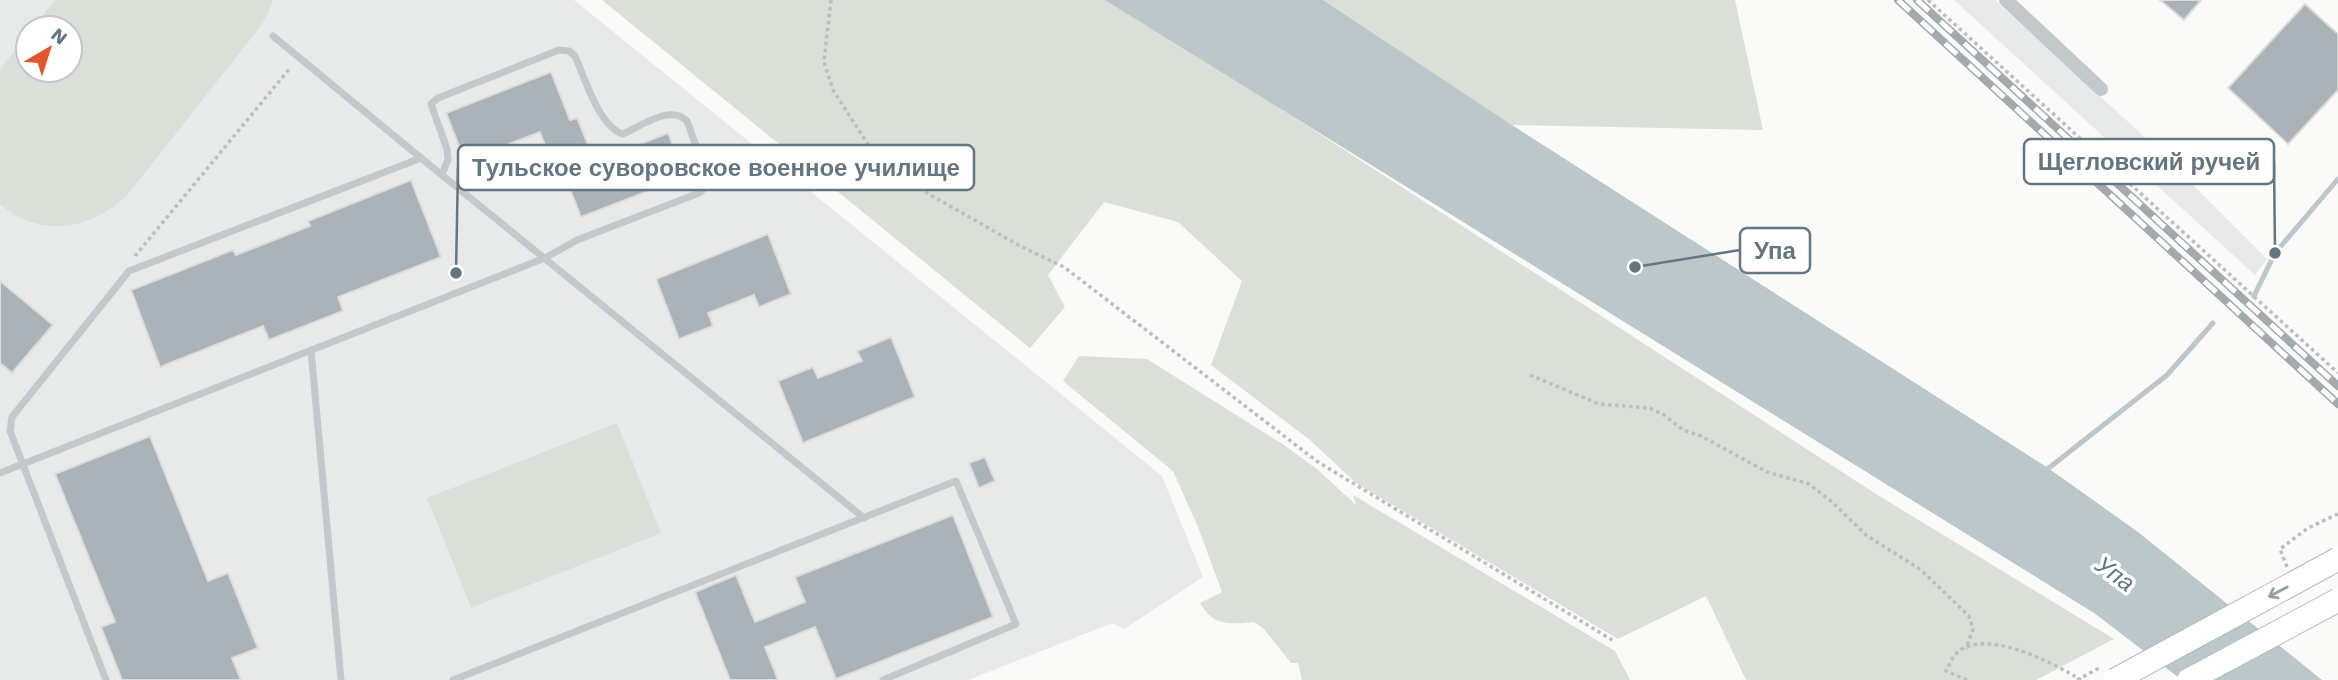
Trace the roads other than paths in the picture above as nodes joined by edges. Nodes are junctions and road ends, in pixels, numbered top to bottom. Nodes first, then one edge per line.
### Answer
1 (2006, 0) edge
2 (272, 36) dead end
3 (2101, 89) dead end
4 (421, 158) junction
5 (442, 174) junction
6 (545, 258) junction
7 (311, 350) junction
8 (22, 463) junction
9 (0, 472) edge
10 (864, 517) junction
11 (2338, 559) edge
12 (2338, 600) edge
13 (106, 680) edge
14 (341, 680) edge
15 (453, 680) edge
16 (883, 680) edge
17 (2115, 680) edge
18 (2189, 680) edge

1 - 3 street
2 - 4 lane
4 - 5 lane
4 - 8 lane
5 - 6 lane
5 - 6 lane
6 - 7 lane
6 - 10 lane
7 - 8 lane
7 - 14 lane
8 - 9 lane
8 - 13 lane
10 - 15 lane
10 - 16 lane
11 -> 17 main road, bridge
12 - 18 main road, bridge

